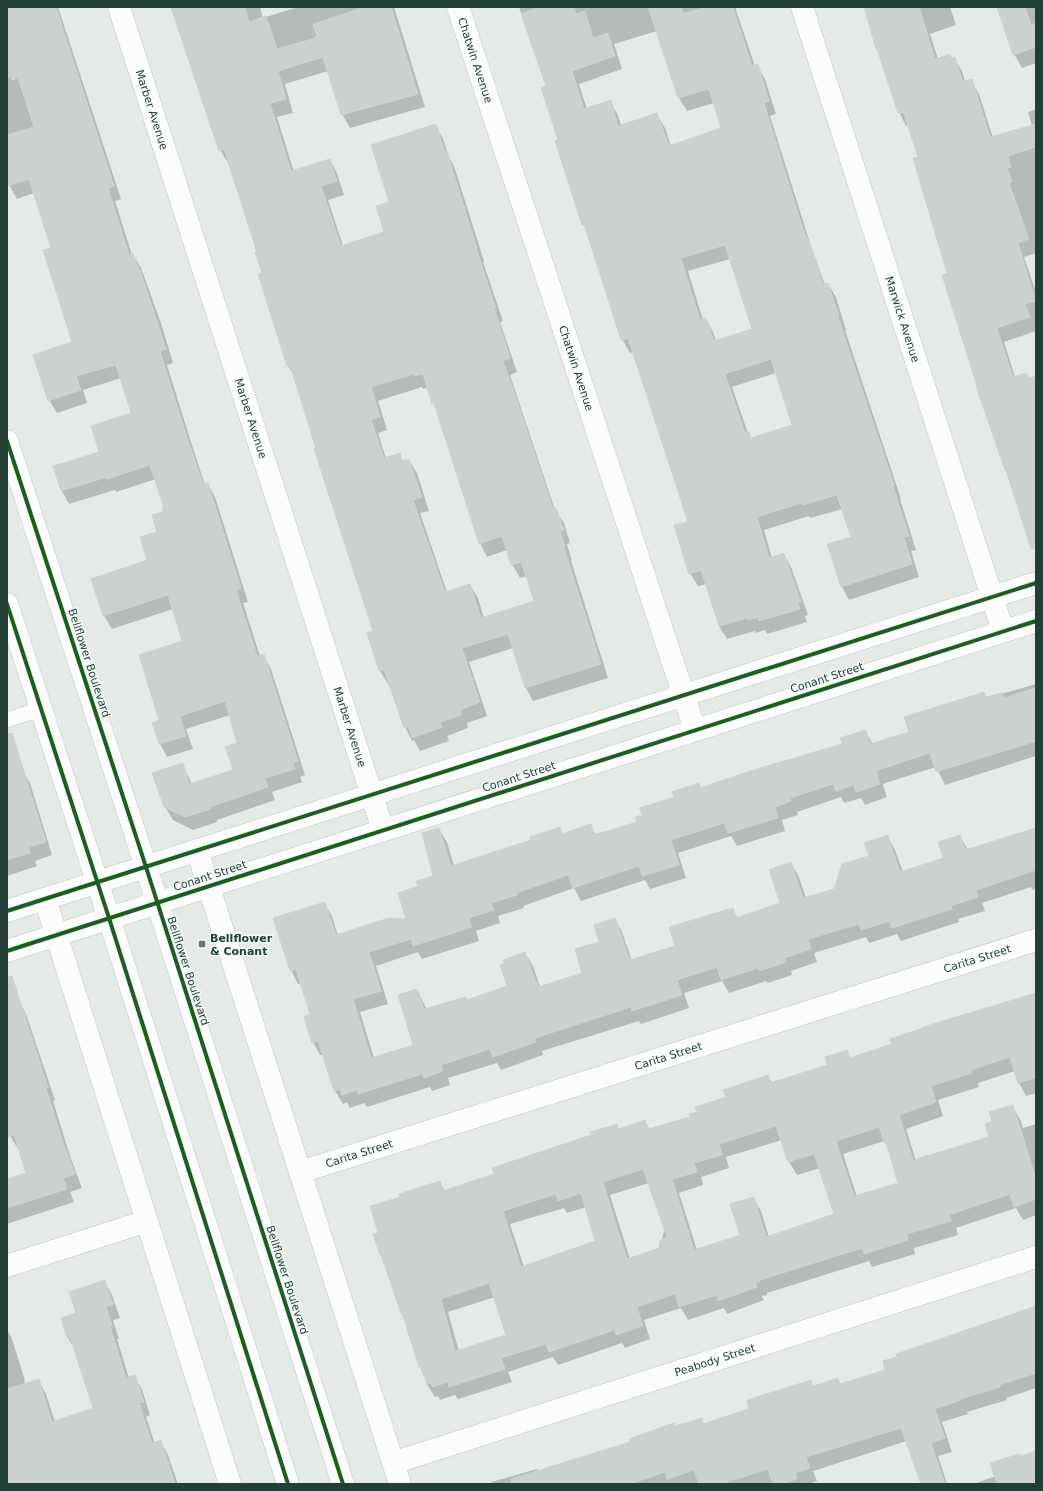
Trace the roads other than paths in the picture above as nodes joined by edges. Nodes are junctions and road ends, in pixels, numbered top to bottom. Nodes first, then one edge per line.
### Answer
1 (119, 7) edge
2 (458, 7) edge
3 (802, 7) edge
4 (7, 441) edge
5 (1036, 583) edge
6 (992, 597) junction
7 (7, 604) edge
8 (1036, 621) edge
9 (1003, 631) junction
10 (684, 695) junction
11 (40, 709) junction
12 (7, 720) edge
13 (695, 730) junction
14 (371, 795) junction
15 (382, 830) junction
16 (198, 850) junction
17 (146, 866) junction
18 (97, 882) junction
19 (209, 886) junction
20 (45, 899) junction
21 (157, 902) junction
22 (7, 911) edge
23 (109, 918) junction
24 (56, 935) junction
25 (1036, 940) edge
26 (7, 951) edge
27 (300, 1172) junction
28 (148, 1220) junction
29 (1036, 1257) edge
30 (7, 1266) edge
31 (393, 1463) junction
32 (230, 1484) edge
33 (288, 1484) edge
34 (342, 1484) edge
35 (400, 1484) edge

1 - 14 street, Marber Avenue
2 - 10 street, Chatwin Avenue
3 - 6 street, Marwick Avenue
4 - 17 street, Bellflower Boulevard
5 - 6 street
6 - 9 street, Marwick Avenue
6 - 10 street
7 - 11 street
8 - 9 street, Conant Street
9 - 13 street, Conant Street
10 - 13 street, Chatwin Avenue
10 - 14 street
11 - 12 lane
11 - 18 street
13 - 15 street, Conant Street
14 - 15 street, Marber Avenue
14 - 16 street
15 - 19 street, Conant Street
16 - 17 street
16 - 19 street
17 - 18 street
17 - 21 street, Bellflower Boulevard
18 - 20 street
18 - 23 street
19 - 21 street, Conant Street
19 - 27 street
20 - 22 street
20 - 24 street
21 - 23 street, Conant Street
21 - 34 street, Bellflower Boulevard
23 - 24 street, Conant Street
23 - 33 street
24 - 26 street, Conant Street
24 - 28 street
25 - 27 street, Carita Street
27 - 31 street
28 - 30 street
28 - 32 street
29 - 31 street, Peabody Street
31 - 35 street

